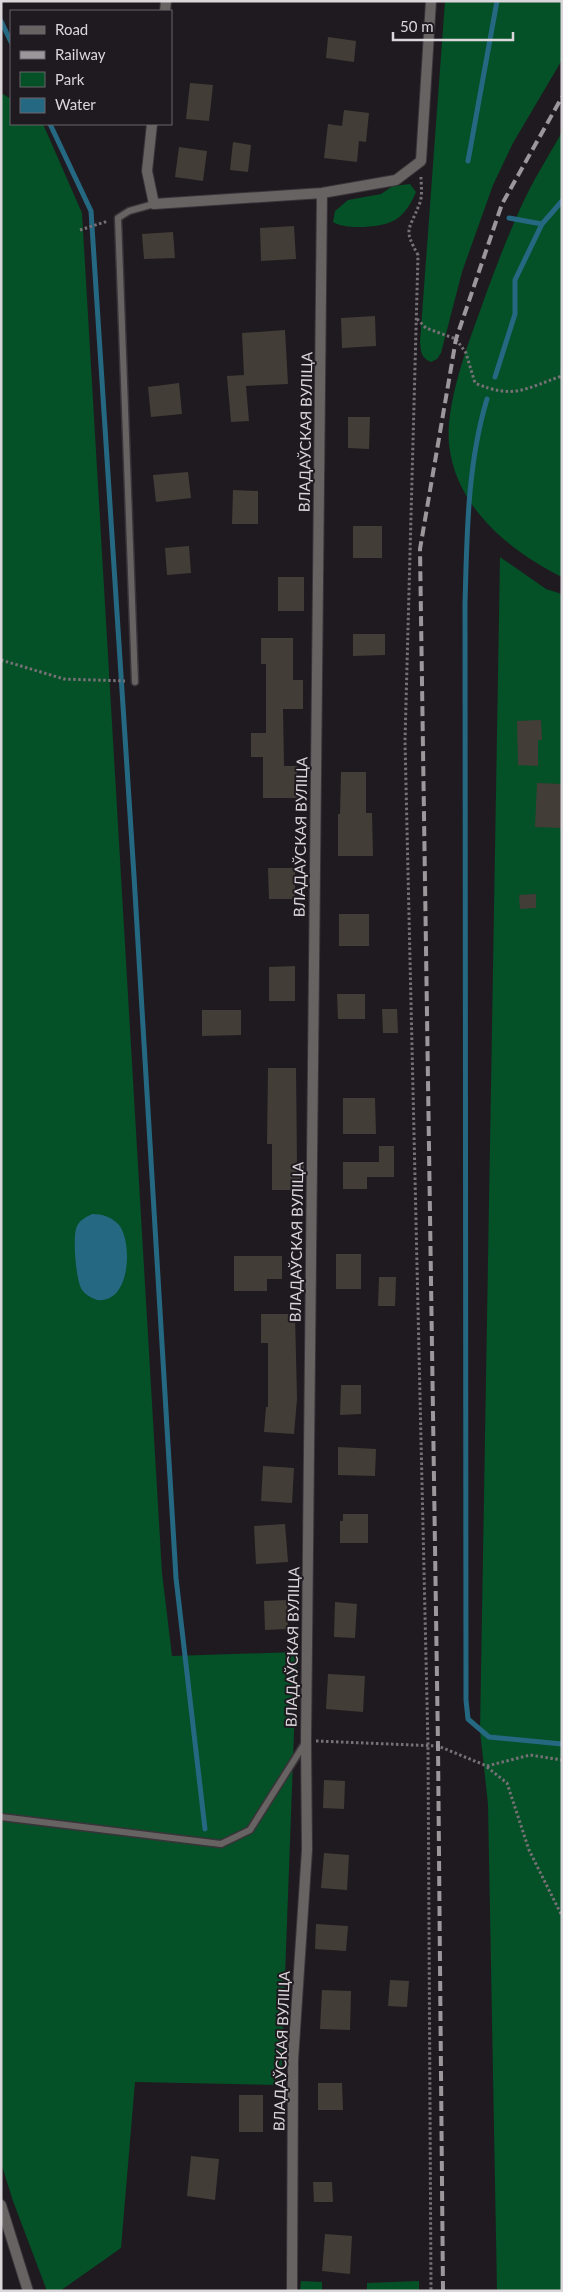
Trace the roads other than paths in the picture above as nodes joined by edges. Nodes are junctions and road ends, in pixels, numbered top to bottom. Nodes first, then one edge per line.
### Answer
1 (431, 1) edge
2 (152, 125) edge
3 (322, 193) junction
4 (154, 204) junction
5 (135, 682) road end
6 (306, 1741) junction
7 (1, 1817) edge
8 (1, 2205) edge
9 (28, 2291) edge
10 (292, 2291) edge

1 - 3 street
2 - 4 street
3 - 4 street
3 - 6 street, ВЛАДАЎСКАЯ ВУЛІЦА
4 - 5 lane
6 - 7 lane
6 - 10 street, ВЛАДАЎСКАЯ ВУЛІЦА
8 - 9 street

